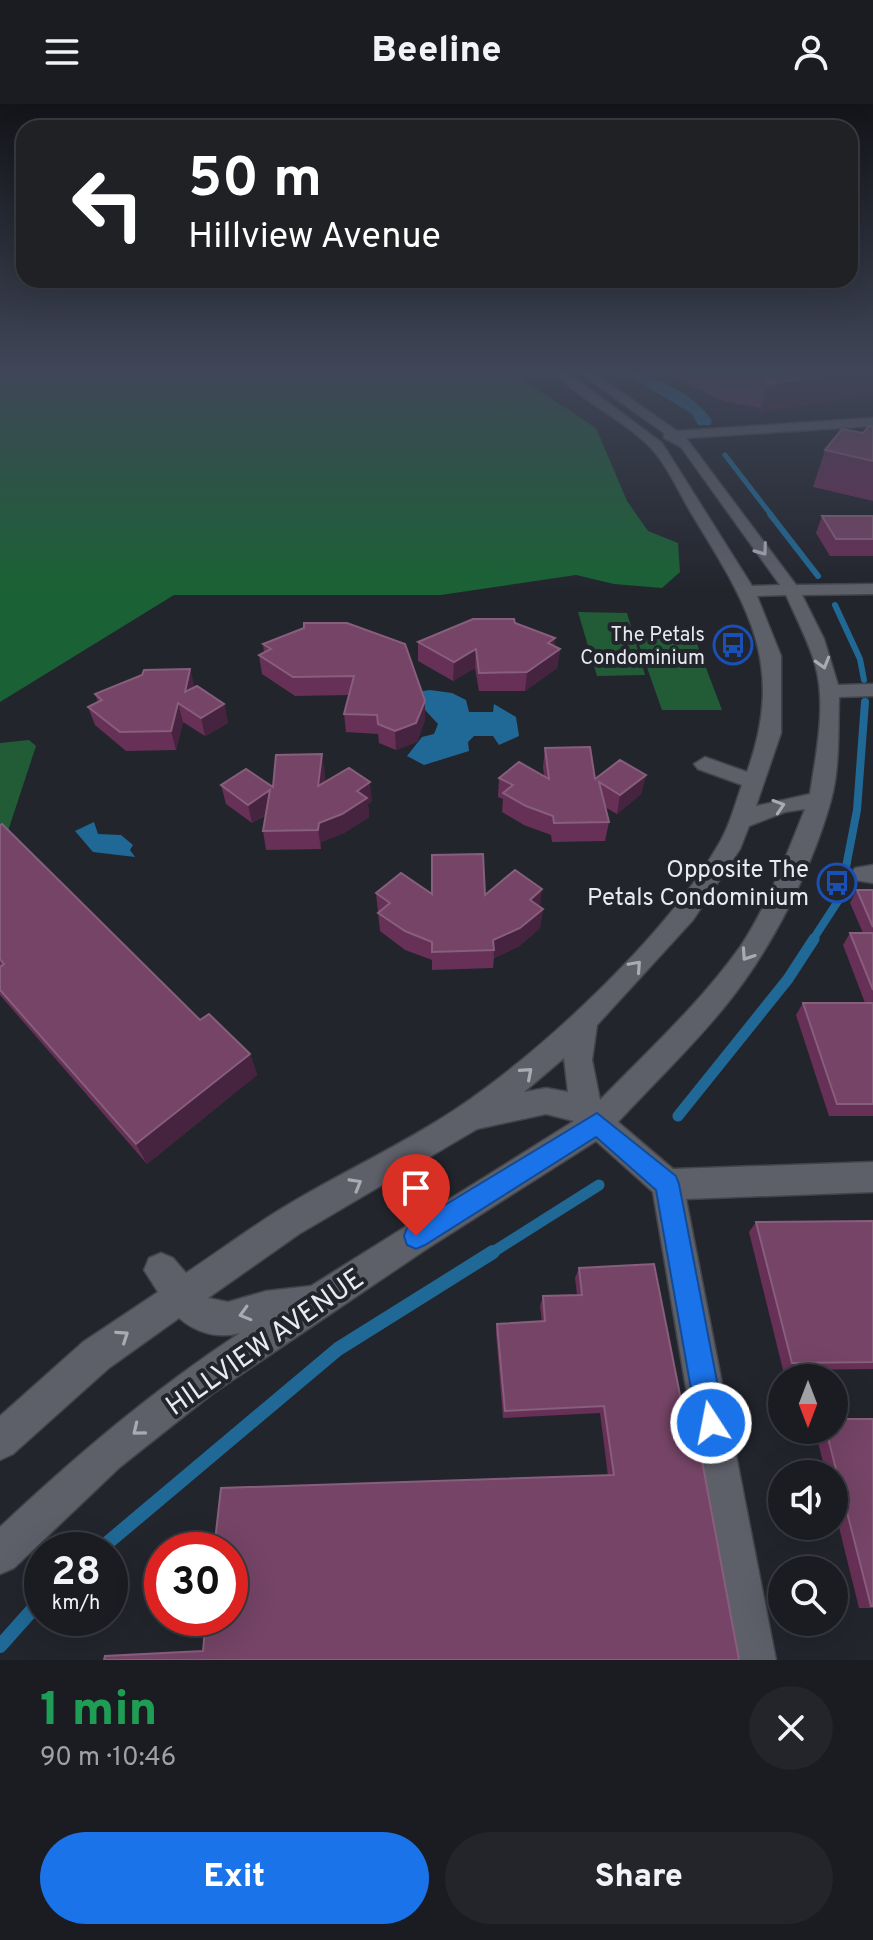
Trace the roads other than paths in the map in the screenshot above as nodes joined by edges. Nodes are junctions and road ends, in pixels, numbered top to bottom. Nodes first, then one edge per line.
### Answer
1 (654, 446) edge
2 (686, 446) edge
3 (873, 589) edge
4 (748, 591) junction
5 (792, 591) junction
6 (873, 690) edge
7 (829, 691) junction
8 (705, 764) dead end
9 (753, 768) junction
10 (819, 802) junction
11 (741, 821) junction
12 (586, 1018) junction
13 (465, 1120) junction
14 (597, 1124) junction
15 (873, 1177) edge
16 (667, 1184) junction
17 (172, 1283) junction
18 (316, 1303) junction
19 (0, 1441) edge
20 (0, 1554) edge
21 (754, 1660) edge

1 - 4 street
2 -> 5 street, HILLVIEW AVENUE
3 - 5 street
4 - 5 street
4 - 9 street
5 -> 7 street, HILLVIEW AVENUE
6 - 7 street
7 - 10 street, HILLVIEW AVENUE
8 - 9 street
9 - 11 street
11 -> 10 street
10 -> 14 street, HILLVIEW AVENUE
12 -> 11 street
13 -> 12 street
12 - 14 street
13 - 14 street
17 -> 13 street
14 - 16 street
14 - 18 street, HILLVIEW AVENUE
15 - 16 street
16 - 21 street
18 -> 17 street
19 -> 17 street
18 -> 20 street, HILLVIEW AVENUE

